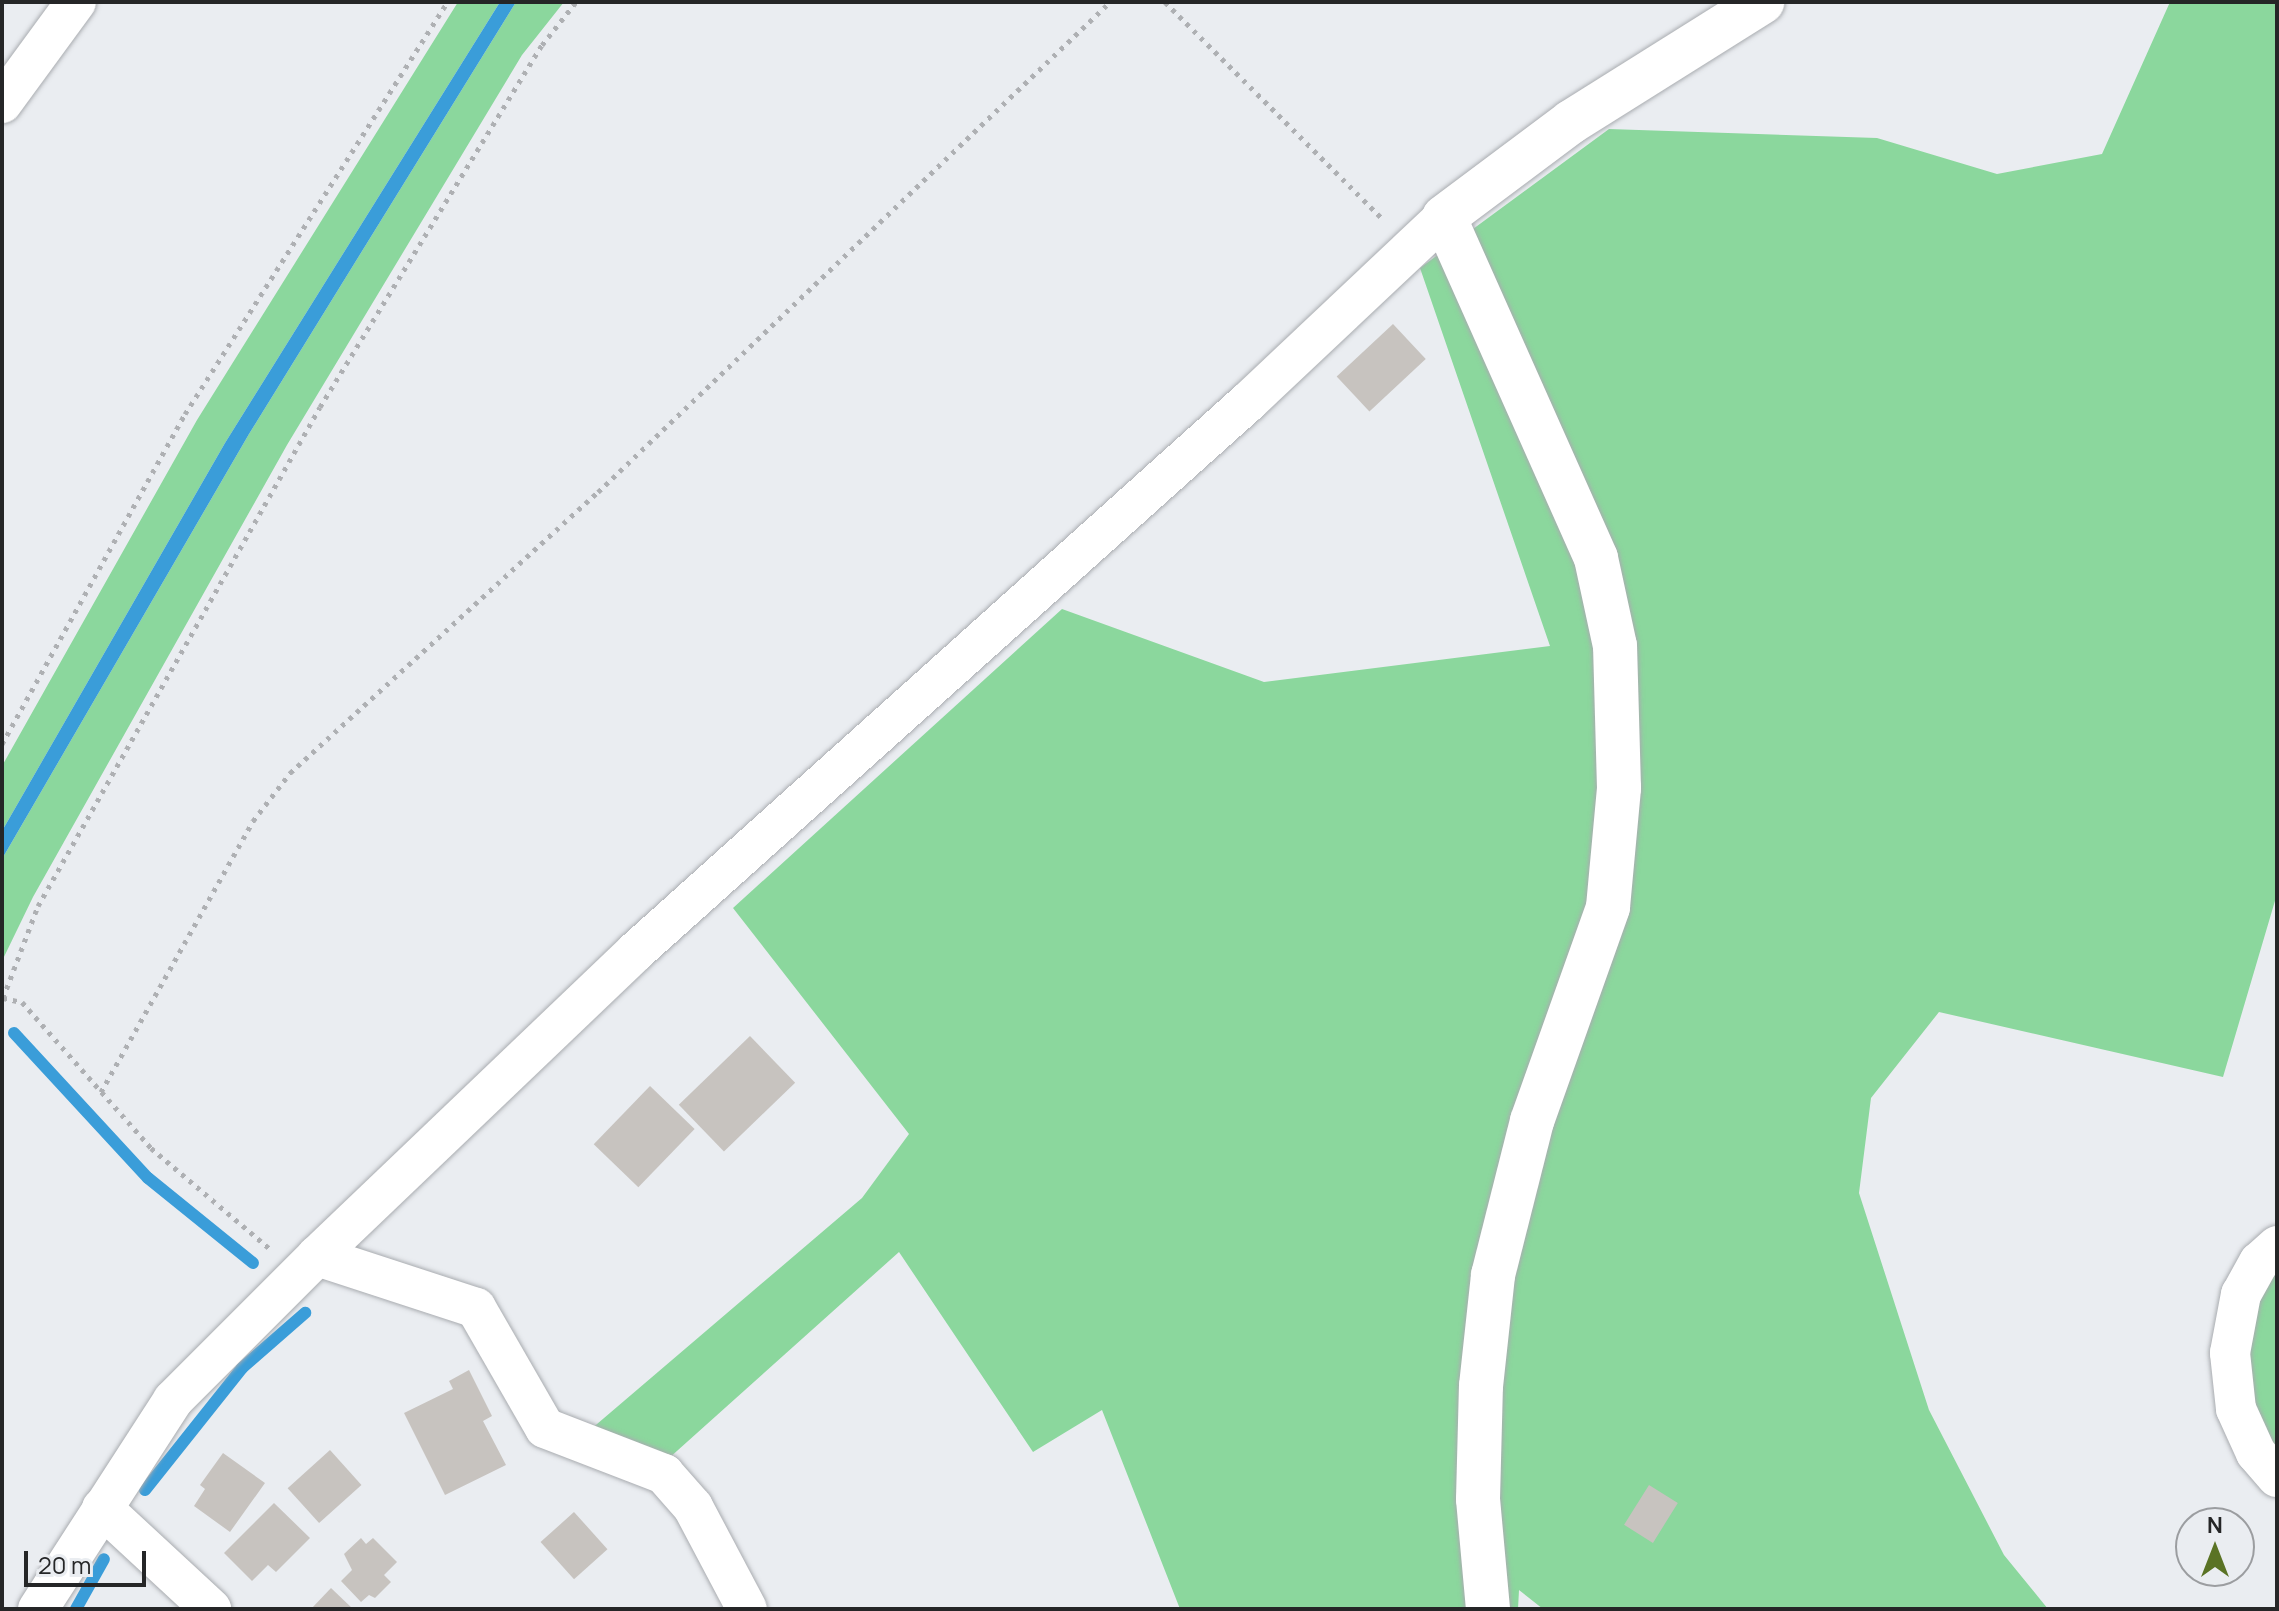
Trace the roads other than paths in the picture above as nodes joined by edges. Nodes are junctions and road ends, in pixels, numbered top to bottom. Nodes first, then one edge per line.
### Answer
1 (76, 2) edge
2 (1762, 2) edge
3 (2, 103) edge
4 (1444, 217) junction
5 (2277, 1246) edge
6 (308, 1265) junction
7 (2277, 1477) edge
8 (102, 1508) junction
9 (38, 1609) edge
10 (211, 1609) edge
11 (747, 1609) edge
12 (1488, 1609) edge

1 - 3 street
2 - 4 street
4 - 6 street
4 - 12 street
5 - 7 street
6 - 8 street
6 - 11 street
8 - 9 street
8 - 10 street

